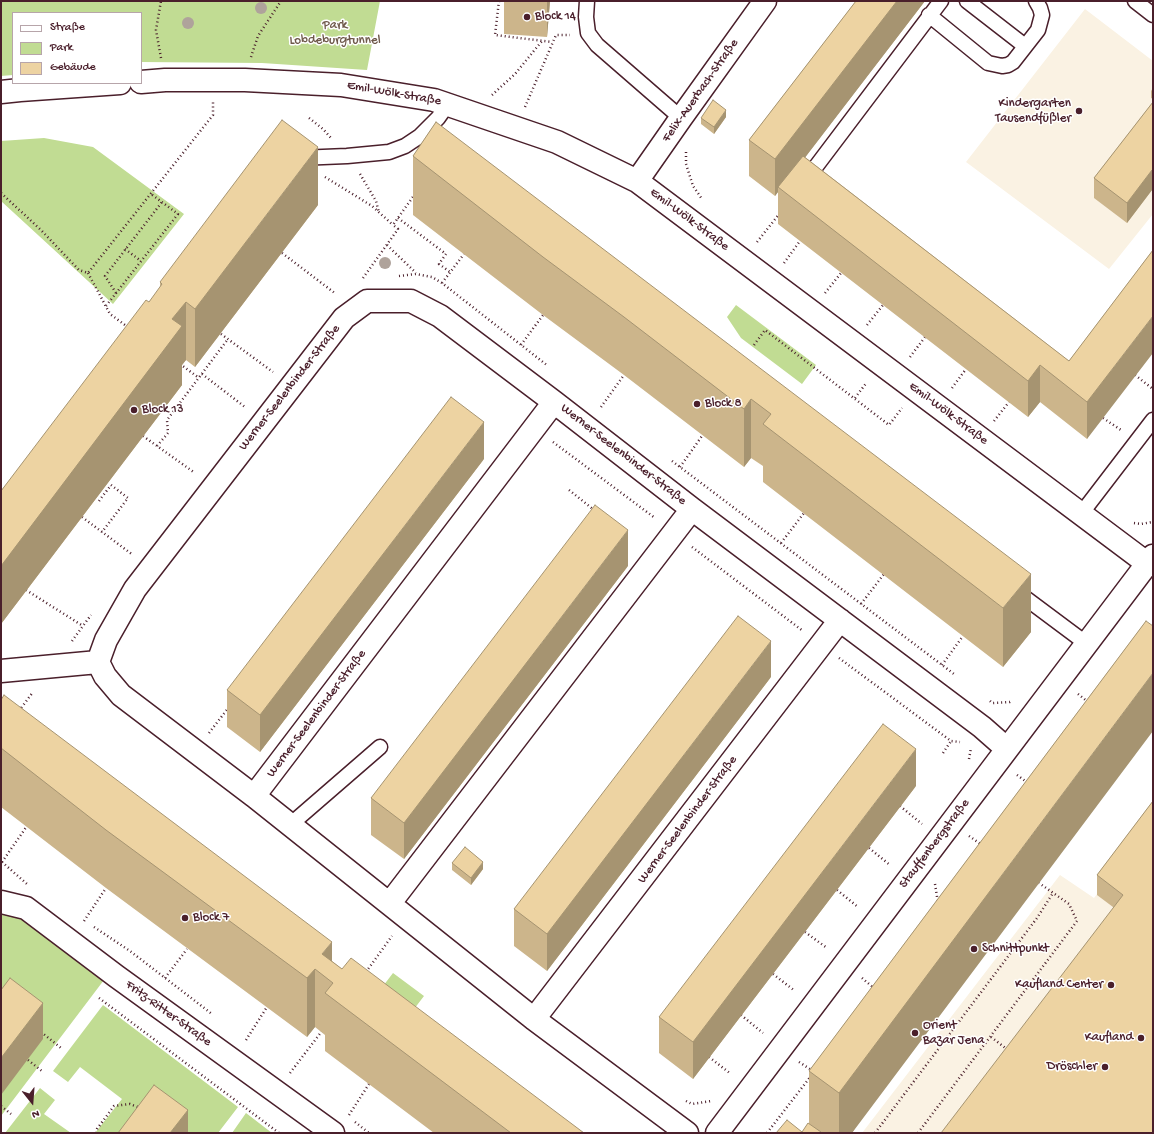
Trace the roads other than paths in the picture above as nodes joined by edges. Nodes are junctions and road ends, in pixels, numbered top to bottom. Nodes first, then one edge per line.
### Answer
1 (587, 1) edge
2 (765, 1) edge
3 (941, 1) edge
4 (967, 1) edge
5 (1036, 1) edge
6 (1135, 1) edge
7 (929, 15) junction
8 (1153, 15) edge
9 (1025, 46) junction
10 (142, 82) edge
11 (106, 84) edge
12 (1, 92) edge
13 (448, 104) junction
14 (681, 118) junction
15 (435, 122) junction
16 (435, 137) edge
17 (292, 158) edge
18 (638, 181) junction
19 (800, 187) edge
20 (554, 402) junction
21 (1153, 420) edge
22 (692, 508) junction
23 (1081, 514) junction
24 (1151, 562) edge
25 (1006, 584) edge
26 (840, 620) junction
27 (1087, 644) junction
28 (98, 662) junction
29 (1, 671) edge
30 (380, 747) dead end
31 (1007, 749) junction
32 (254, 796) junction
33 (290, 825) junction
34 (1, 902) edge
35 (390, 903) junction
36 (534, 1019) junction
37 (333, 1133) edge
38 (687, 1133) edge
39 (718, 1133) edge

1 - 14 lane
2 - 14 street, Felix-Auerbach-Straße
3 - 7 lane
4 - 9 lane
5 - 9 lane
6 - 8 lane
7 - 9 lane
7 - 19 lane
10 - 13 street, Emil-Wölk-Straße
11 - 12 street
13 - 15 lane
13 - 18 street, Emil-Wölk-Straße
14 - 18 street, Felix-Auerbach-Straße
15 - 16 lane
15 - 17 lane
18 - 23 street, Emil-Wölk-Straße
20 - 22 street, Werner-Seelenbinder-Straße
20 - 28 street, Werner-Seelenbinder-Straße
20 - 32 street, Werner-Seelenbinder-Straße
21 - 23 lane
22 - 26 street, Werner-Seelenbinder-Straße
22 - 35 street, Werner-Seelenbinder-Straße
23 - 24 street, Emil-Wölk-Straße
24 - 27 street, Stauffenbergstraße
25 - 27 lane
26 - 31 street, Werner-Seelenbinder-Straße
26 - 36 street, Werner-Seelenbinder-Straße
27 - 31 street, Stauffenbergstraße
28 - 29 street
28 - 32 street
30 - 33 lane
31 - 39 street, Stauffenbergstraße
32 - 33 street
33 - 35 street
34 - 37 street, Fritz-Ritter-Straße
35 - 36 street
36 - 38 street

